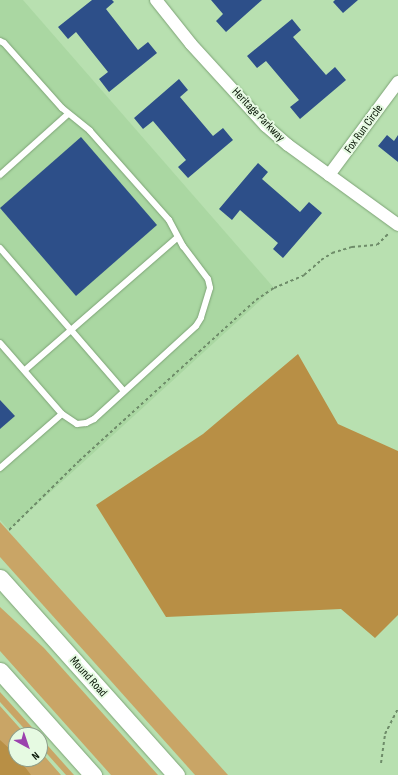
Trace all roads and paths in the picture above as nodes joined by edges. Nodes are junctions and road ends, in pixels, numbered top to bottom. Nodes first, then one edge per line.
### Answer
1 (156, 0) edge
2 (0, 41) edge
3 (398, 82) edge
4 (68, 114) junction
5 (0, 175) edge
6 (329, 175) junction
7 (397, 224) edge
8 (177, 238) junction
9 (0, 248) edge
10 (70, 329) junction
11 (0, 343) edge
12 (25, 370) junction
13 (124, 391) junction
14 (62, 414) junction
15 (0, 468) edge
16 (9, 530) dead end
17 (0, 578) edge
18 (0, 671) edge
19 (398, 708) edge
20 (381, 763) dead end
21 (93, 775) edge
22 (176, 775) edge

1 - 6 street, Heritage Parkway
2 - 4 lane
3 - 6 street, Fox Run Circle
4 - 5 lane
4 - 8 lane
6 - 7 street, Heritage Parkway
7 - 16 path
8 - 10 lane
8 - 13 lane
9 - 10 lane
10 - 12 lane
10 - 13 lane
11 - 12 lane
12 - 14 lane
13 - 14 lane
14 - 15 lane
17 - 22 main road, Mound Road
18 - 21 main road
19 - 20 path

